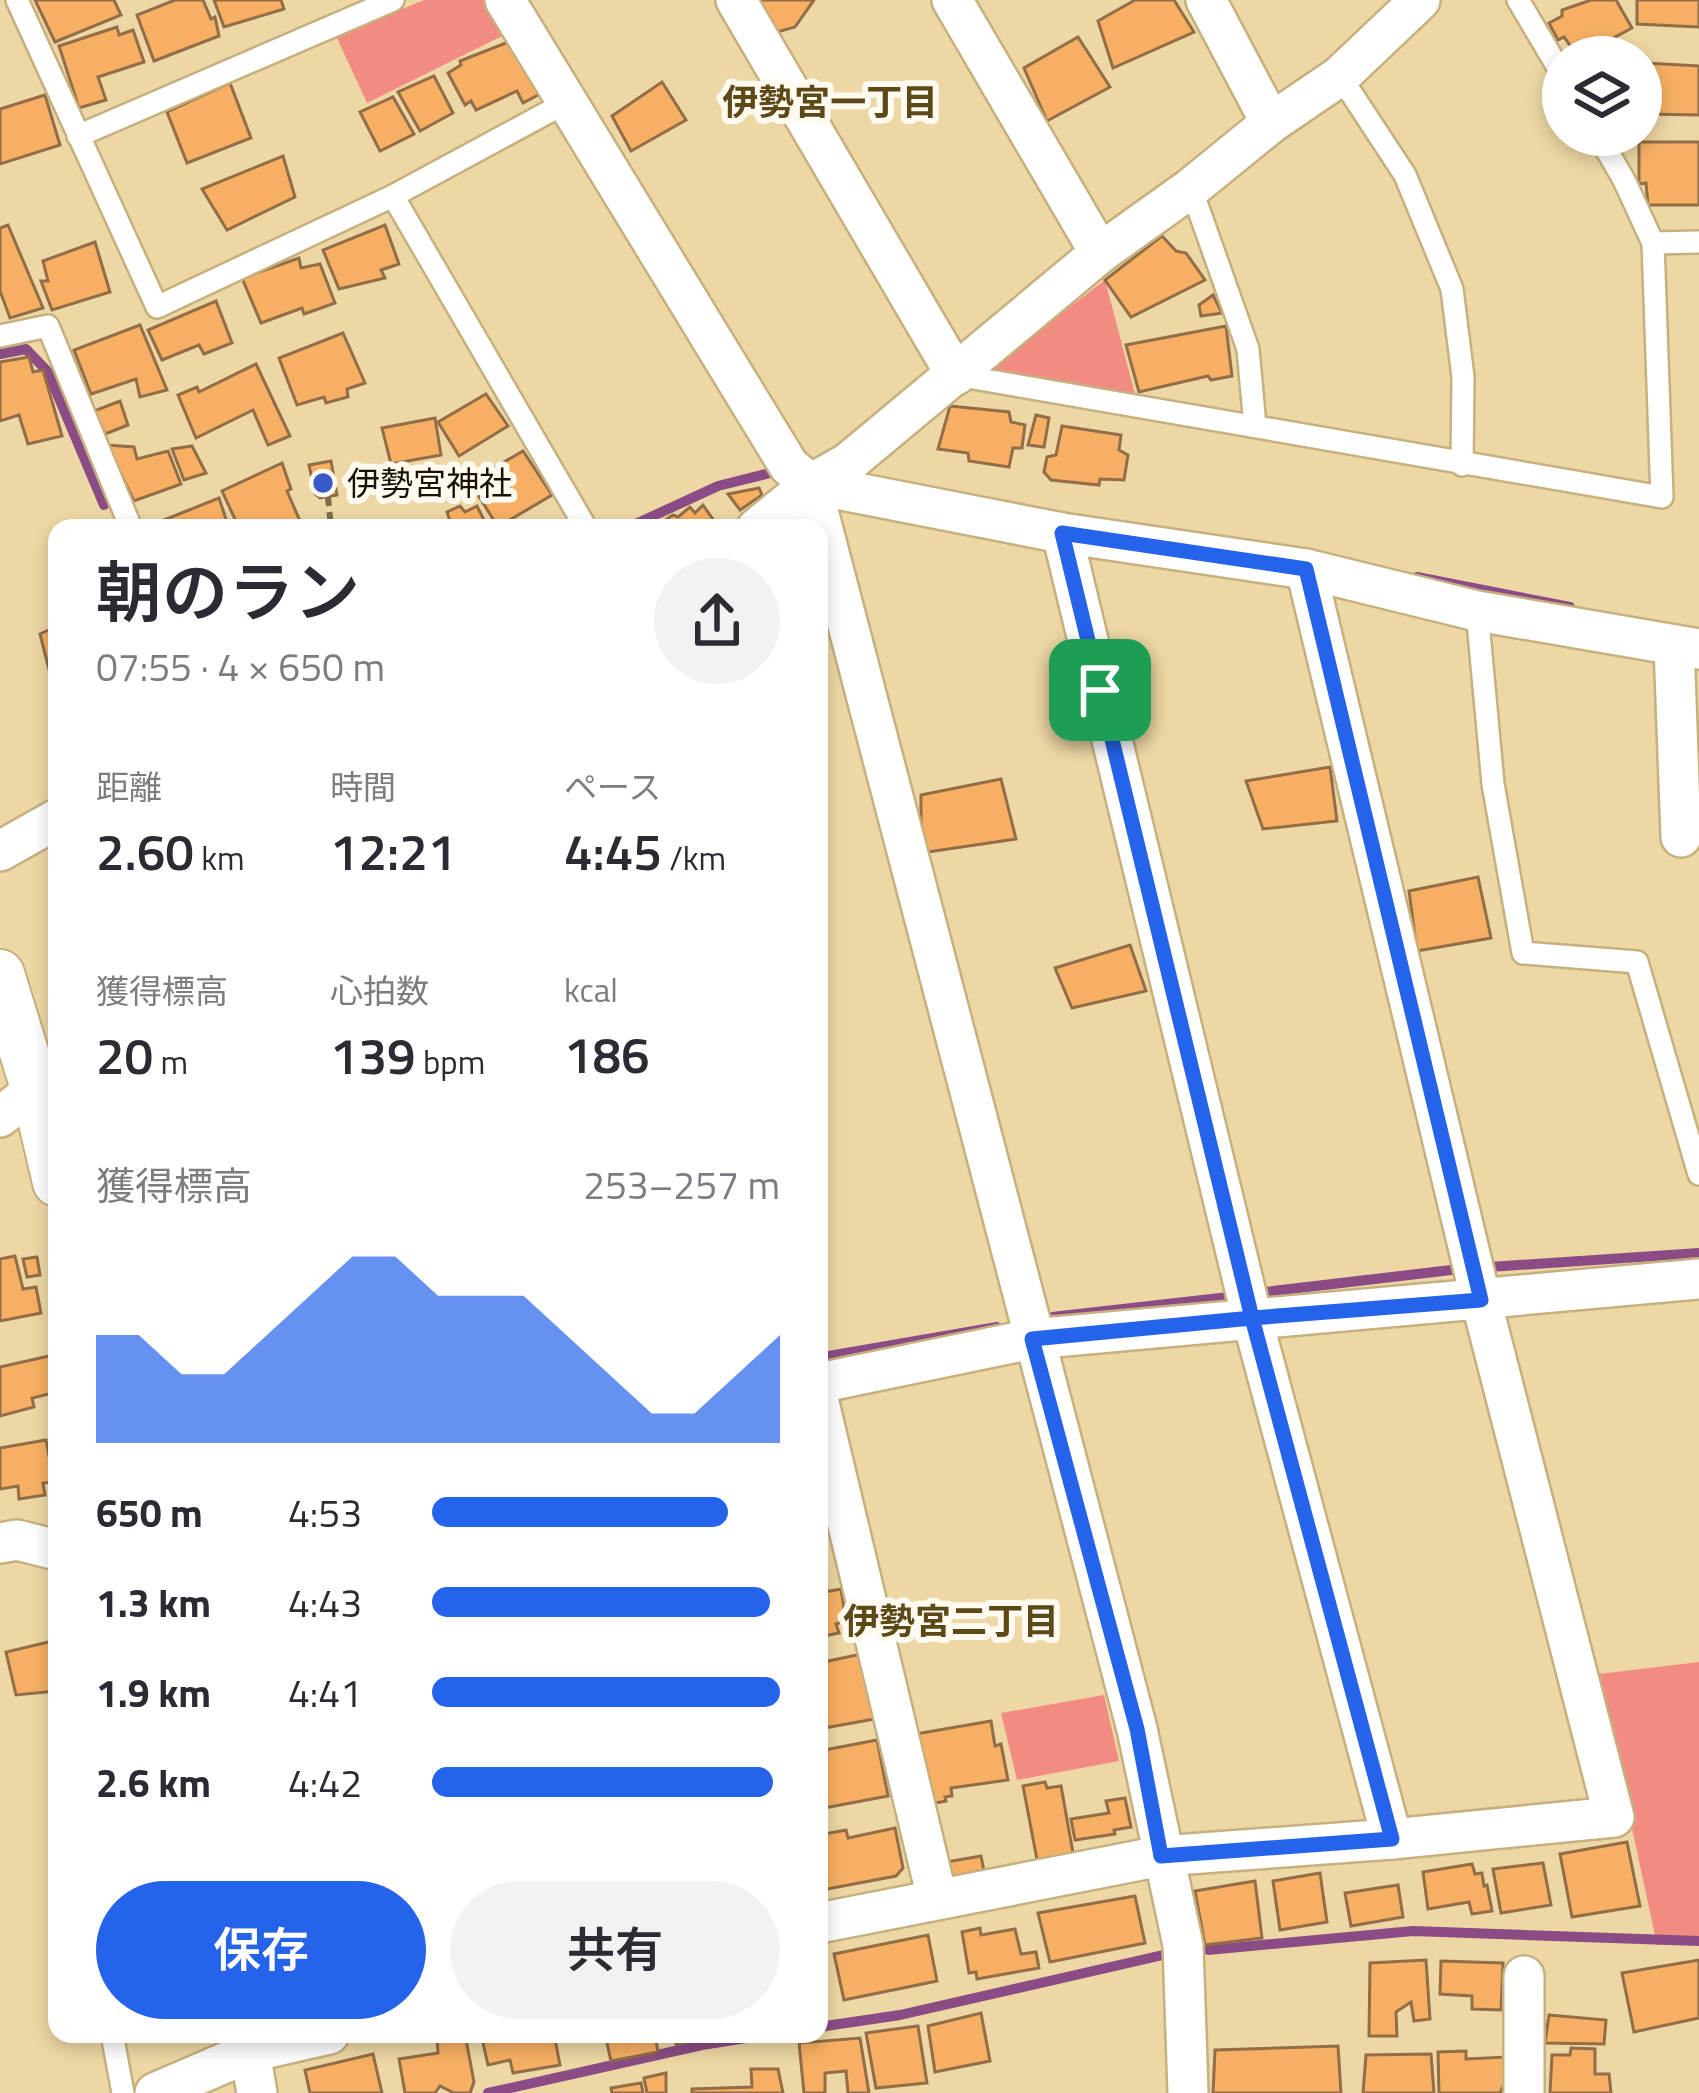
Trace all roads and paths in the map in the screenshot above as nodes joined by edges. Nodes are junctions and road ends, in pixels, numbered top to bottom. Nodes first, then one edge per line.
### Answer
1 (17, 0) edge
2 (393, 0) edge
3 (505, 0) edge
4 (736, 0) edge
5 (952, 0) edge
6 (1206, 0) edge
7 (1518, 0) edge
8 (1415, 1) edge
9 (1542, 41) edge
10 (1340, 76) junction
11 (567, 102) junction
12 (1271, 123) junction
13 (78, 136) junction
14 (1610, 156) edge
15 (1191, 188) junction
16 (393, 196) junction
17 (1699, 242) edge
18 (1653, 243) junction
19 (1100, 253) junction
20 (0, 336) edge
21 (956, 375) junction
22 (1255, 426) junction
23 (1462, 465) junction
24 (811, 484) junction
25 (328, 497) dead end
26 (126, 519) edge
27 (330, 519) edge
28 (581, 519) edge
29 (768, 519) edge
30 (820, 519) edge
31 (1062, 533) junction
32 (828, 550) edge
33 (1306, 569) junction
34 (1477, 611) junction
35 (1687, 647) edge
36 (48, 824) edge
37 (1681, 837) dead end
38 (0, 851) edge
39 (0, 974) edge
40 (31, 1092) edge
41 (48, 1151) edge
42 (1699, 1174) edge
43 (1699, 1279) edge
44 (1481, 1300) junction
45 (1252, 1318) junction
46 (1032, 1339) junction
47 (828, 1381) edge
48 (828, 1441) edge
49 (0, 1543) edge
50 (48, 1548) edge
51 (1392, 1839) junction
52 (1161, 1856) junction
53 (937, 1898) junction
54 (828, 1921) edge
55 (1524, 1976) dead end
56 (114, 2043) edge
57 (302, 2043) edge
58 (251, 2060) edge
59 (123, 2093) edge
60 (155, 2093) edge
61 (1188, 2093) edge
62 (1524, 2093) edge

1 - 13 lane
2 - 13 lane
3 - 11 street
4 - 21 street
5 - 19 street
6 - 12 street
7 - 9 lane
8 - 10 street
10 - 12 street
10 - 23 lane
11 - 16 lane
11 - 24 street
12 - 15 street
13 - 16 lane
14 - 18 lane
15 - 19 street
15 - 22 lane
16 - 28 lane
17 - 18 lane
18 - 23 lane
19 - 21 street
20 - 26 lane
21 - 22 lane
21 - 24 street
22 - 23 lane
24 - 29 street
24 - 30 street
24 - 31 street
25 - 27 path
31 - 33 street
31 - 45 street
32 - 46 street
33 - 34 street
33 - 44 street
34 - 35 street
34 - 42 lane
35 - 37 street
36 - 38 street
39 - 40 street
40 - 41 street
43 - 44 street
44 - 45 street
44 - 51 street
45 - 46 street
45 - 51 street
46 - 47 street
46 - 52 street
48 - 53 street
49 - 50 street
51 - 52 street
52 - 53 street
52 - 61 street
53 - 54 street
55 - 62 street
56 - 59 lane
57 - 58 street
58 - 60 street

